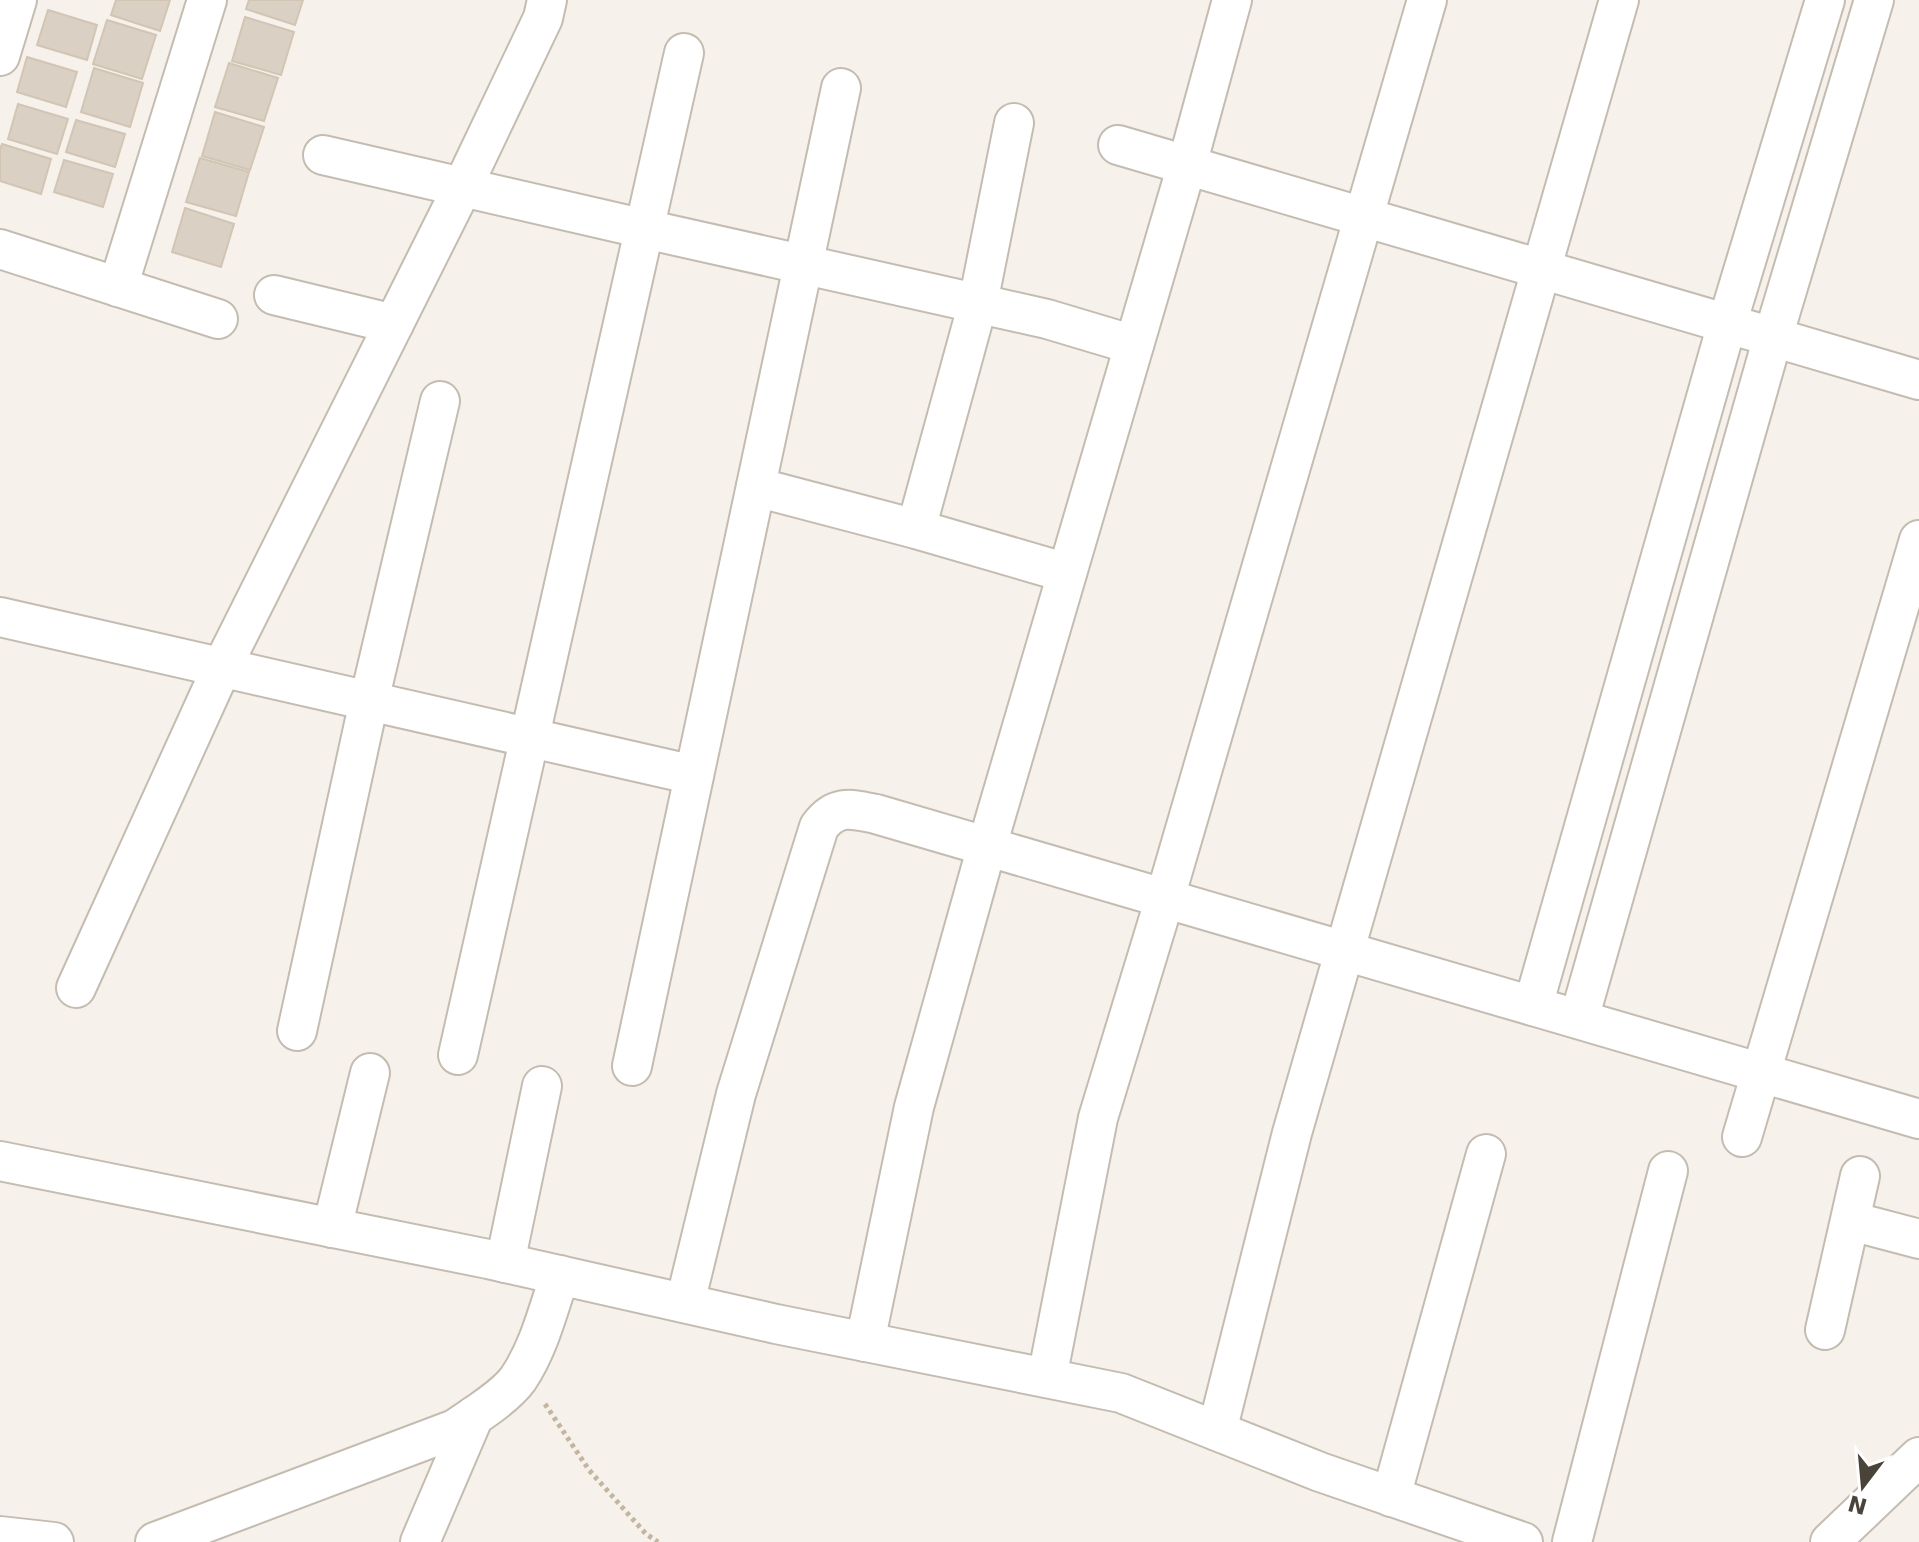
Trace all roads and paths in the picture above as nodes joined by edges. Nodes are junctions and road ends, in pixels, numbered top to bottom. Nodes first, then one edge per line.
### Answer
1 (17, 0) edge
2 (207, 0) edge
3 (547, 0) edge
4 (1232, 0) edge
5 (1427, 0) edge
6 (1619, 0) edge
7 (1825, 0) edge
8 (1874, 0) edge
9 (684, 53) dead end
10 (0, 56) edge
11 (841, 88) dead end
12 (1014, 123) dead end
13 (1118, 145) dead end
14 (323, 155) dead end
15 (1187, 165) junction
16 (462, 188) junction
17 (1363, 217) junction
18 (645, 229) junction
19 (0, 249) edge
20 (803, 264) junction
21 (1541, 269) junction
22 (118, 287) junction
23 (274, 295) dead end
24 (978, 303) junction
25 (218, 319) dead end
26 (394, 324) junction
27 (1727, 324) junction
28 (1773, 337) junction
29 (1134, 345) junction
30 (1919, 380) edge
31 (440, 401) dead end
32 (756, 487) junction
33 (916, 529) junction
34 (1919, 540) edge
35 (1067, 573) junction
36 (0, 617) edge
37 (1639, 632) junction
38 (1685, 645) junction
39 (222, 667) junction
40 (369, 701) junction
41 (530, 737) junction
42 (694, 775) junction
43 (987, 846) junction
44 (1165, 898) junction
45 (1345, 951) junction
46 (76, 988) dead end
47 (1533, 1006) junction
48 (1579, 1019) junction
49 (297, 1031) dead end
50 (458, 1055) dead end
51 (632, 1066) dead end
52 (1762, 1072) junction
53 (370, 1073) dead end
54 (542, 1086) dead end
55 (1919, 1119) edge
56 (1742, 1137) dead end
57 (1486, 1154) dead end
58 (0, 1161) edge
59 (1668, 1171) dead end
60 (1860, 1176) dead end
61 (1851, 1221) junction
62 (332, 1228) junction
63 (1919, 1239) edge
64 (505, 1263) junction
65 (560, 1275) junction
66 (685, 1303) junction
67 (1825, 1330) dead end
68 (865, 1342) junction
69 (522, 1371) junction
70 (1047, 1378) junction
71 (474, 1416) junction
72 (1217, 1431) junction
73 (1919, 1457) edge
74 (1391, 1497) junction
75 (0, 1536) edge
76 (54, 1542) edge
77 (155, 1542) edge
78 (420, 1542) edge
79 (658, 1542) edge
80 (1523, 1542) edge
81 (1572, 1542) edge
82 (1830, 1542) edge

1 - 10 street
2 - 22 street
3 - 16 street
4 - 15 street
5 - 17 street
6 - 21 street
7 - 27 street
8 - 28 street
9 - 18 street
11 - 20 street
12 - 24 street
13 - 15 street
14 - 16 street
15 - 17 street
15 - 29 street
16 - 18 street
16 - 26 street
17 - 21 street
17 - 44 street
18 - 20 street
18 - 41 street
19 - 22 street
20 - 24 street
20 - 32 street
21 - 27 street
21 - 45 street
22 - 25 street
23 - 26 street
24 - 29 street
24 - 33 street
26 - 39 street
27 - 28 street
27 - 37 street
28 - 30 street
28 - 38 street
29 - 35 street
31 - 40 street
32 - 33 street
32 - 42 street
33 - 35 street
34 - 52 street
35 - 43 street
36 - 39 street
37 - 38 street
37 - 47 street
38 - 48 street
39 - 40 street
39 - 46 street
40 - 41 street
40 - 49 street
41 - 42 street
41 - 50 street
42 - 51 street
43 - 44 street
43 - 66 street
43 - 68 street
44 - 45 street
44 - 70 street
45 - 47 street
45 - 72 street
47 - 48 street
48 - 52 street
52 - 55 street
52 - 56 street
53 - 62 street
54 - 64 street
57 - 74 street
58 - 62 street
59 - 81 street
60 - 61 street
61 - 63 street
61 - 67 street
62 - 64 street
64 - 65 street
65 - 66 street
65 - 69 street
66 - 68 street
68 - 70 street
69 - 71 street
69 - 79 path
70 - 72 street
71 - 77 street
71 - 78 street
72 - 74 street
73 - 82 street
74 - 80 street
75 - 76 street

